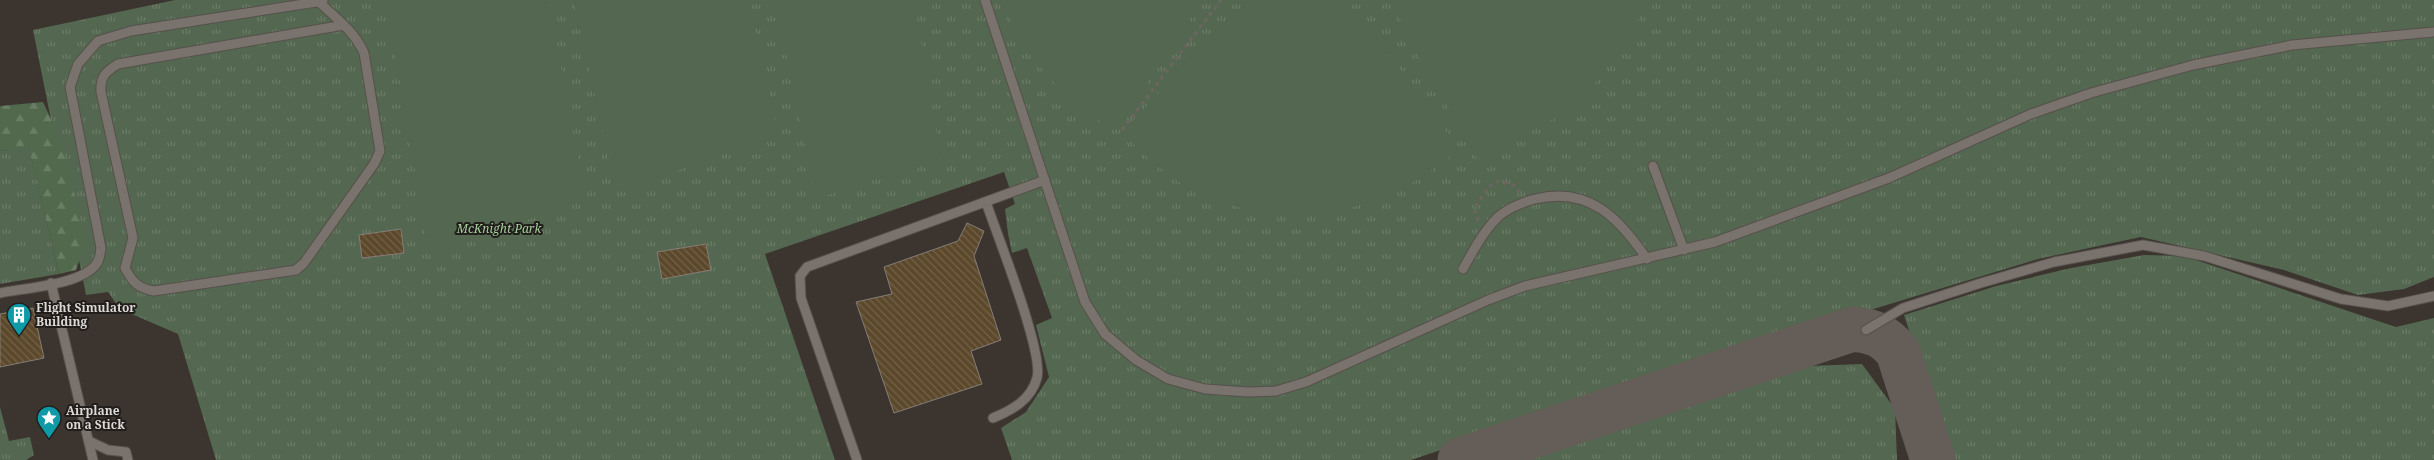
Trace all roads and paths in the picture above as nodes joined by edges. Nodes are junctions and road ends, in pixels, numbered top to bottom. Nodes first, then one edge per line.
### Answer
1 (985, 0) edge
2 (1221, 0) edge
3 (322, 1) edge
4 (344, 25) junction
5 (2434, 32) edge
6 (1122, 130) dead end
7 (1653, 166) dead end
8 (1045, 180) junction
9 (1526, 201) junction
10 (986, 202) junction
11 (1483, 235) junction
12 (1684, 250) junction
13 (1647, 259) junction
14 (1463, 269) dead end
15 (51, 283) junction
16 (0, 293) edge
17 (2434, 296) edge
18 (1866, 330) dead end
19 (992, 418) dead end
20 (89, 441) junction
21 (93, 460) edge
22 (128, 460) edge
23 (857, 460) edge

1 - 8 lane
2 - 6 path
3 - 4 lane
3 - 15 lane
4 - 4 lane
5 - 12 lane
7 - 12 lane
8 - 10 lane
8 - 13 lane
9 - 11 lane
9 - 11 path
9 - 13 lane
10 - 19 lane
10 - 23 lane
11 - 14 lane
12 - 13 lane
15 - 16 lane
15 - 20 lane
17 - 18 lane
20 - 21 lane
20 - 22 lane

